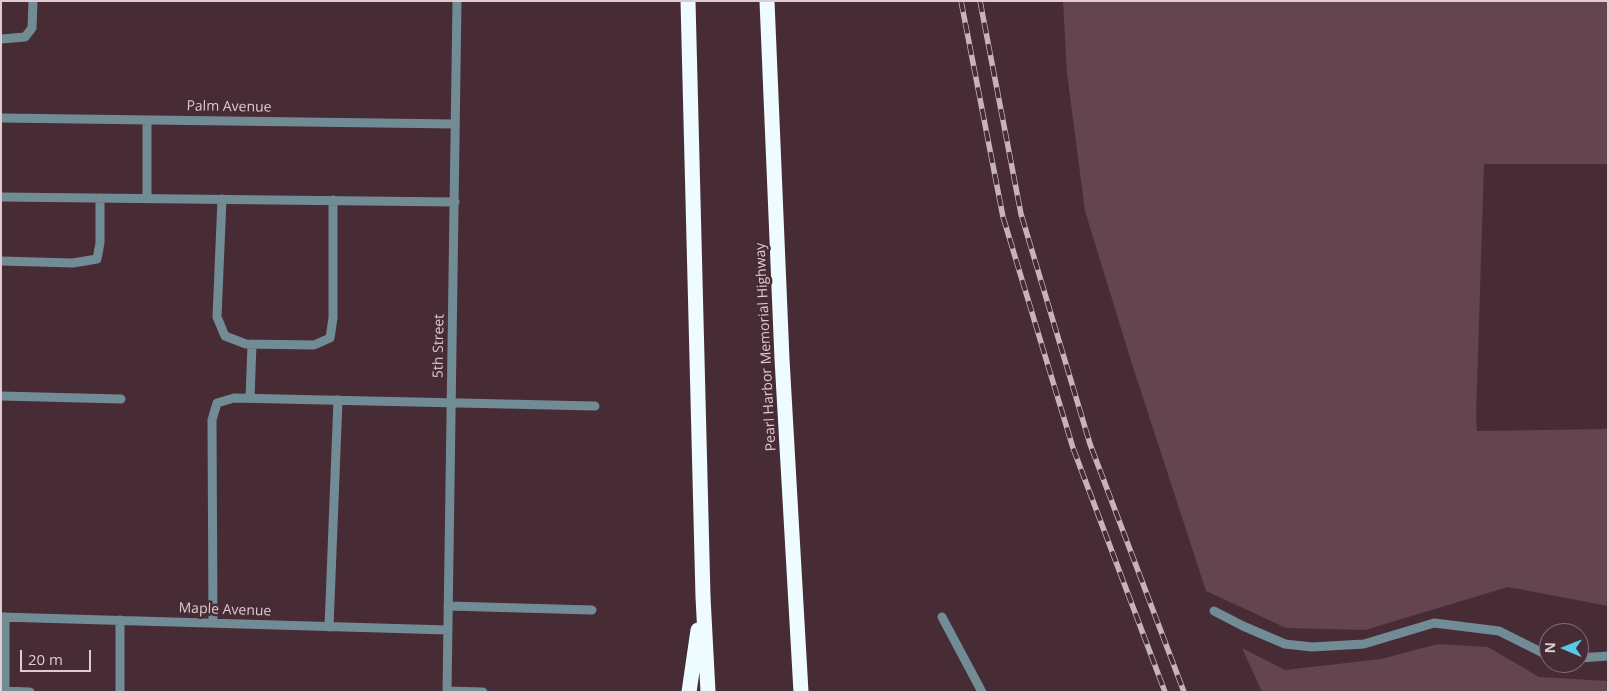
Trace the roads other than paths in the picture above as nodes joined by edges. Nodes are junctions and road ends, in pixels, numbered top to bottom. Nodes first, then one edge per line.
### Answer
1 (32, 1) edge
2 (457, 1) edge
3 (688, 1) edge
4 (767, 1) edge
5 (1, 39) edge
6 (1, 118) edge
7 (147, 120) junction
8 (456, 124) junction
9 (1, 197) edge
10 (100, 198) junction
11 (147, 198) junction
12 (222, 199) junction
13 (333, 200) junction
14 (454, 202) junction
15 (1, 261) edge
16 (252, 344) junction
17 (1, 396) edge
18 (121, 398) dead end
19 (250, 398) junction
20 (338, 400) junction
21 (451, 403) junction
22 (594, 406) dead end
23 (703, 597) junction
24 (448, 606) junction
25 (592, 610) dead end
26 (1214, 611) dead end
27 (3, 617) edge
28 (942, 617) dead end
29 (120, 620) junction
30 (213, 623) junction
31 (329, 627) junction
32 (448, 630) junction
33 (1539, 651) edge
34 (1608, 656) edge
35 (1589, 657) edge
36 (3, 691) edge
37 (447, 691) edge
38 (30, 692) edge
39 (120, 692) edge
40 (483, 692) edge
41 (689, 692) edge
42 (708, 692) edge
43 (801, 692) edge
44 (982, 692) edge

1 - 5 street
2 - 8 street, 5th Street
3 - 23 highway
4 - 43 highway, Pearl Harbor Memorial Highway
6 - 7 street, Palm Avenue
7 - 8 street, Palm Avenue
7 - 11 street
8 - 14 street, 5th Street
9 - 10 street
10 - 11 street
10 - 15 street
11 - 12 street
12 - 13 street
12 - 16 street
13 - 14 street
13 - 16 street
14 - 21 street, 5th Street
16 - 19 street
17 - 18 street
19 - 20 street
19 - 30 street
20 - 21 street
20 - 31 street
21 - 22 street
21 - 24 street, 5th Street
23 - 41 highway
23 - 42 highway
24 - 25 street
24 - 32 street, 5th Street
26 - 33 street
27 - 29 street, Maple Avenue
27 - 36 street
28 - 44 street
29 - 30 street, Maple Avenue
29 - 39 street
30 - 31 street, Maple Avenue
31 - 32 street, Maple Avenue
32 - 37 street, 5th Street
34 - 35 street
36 - 38 street
37 - 40 street

